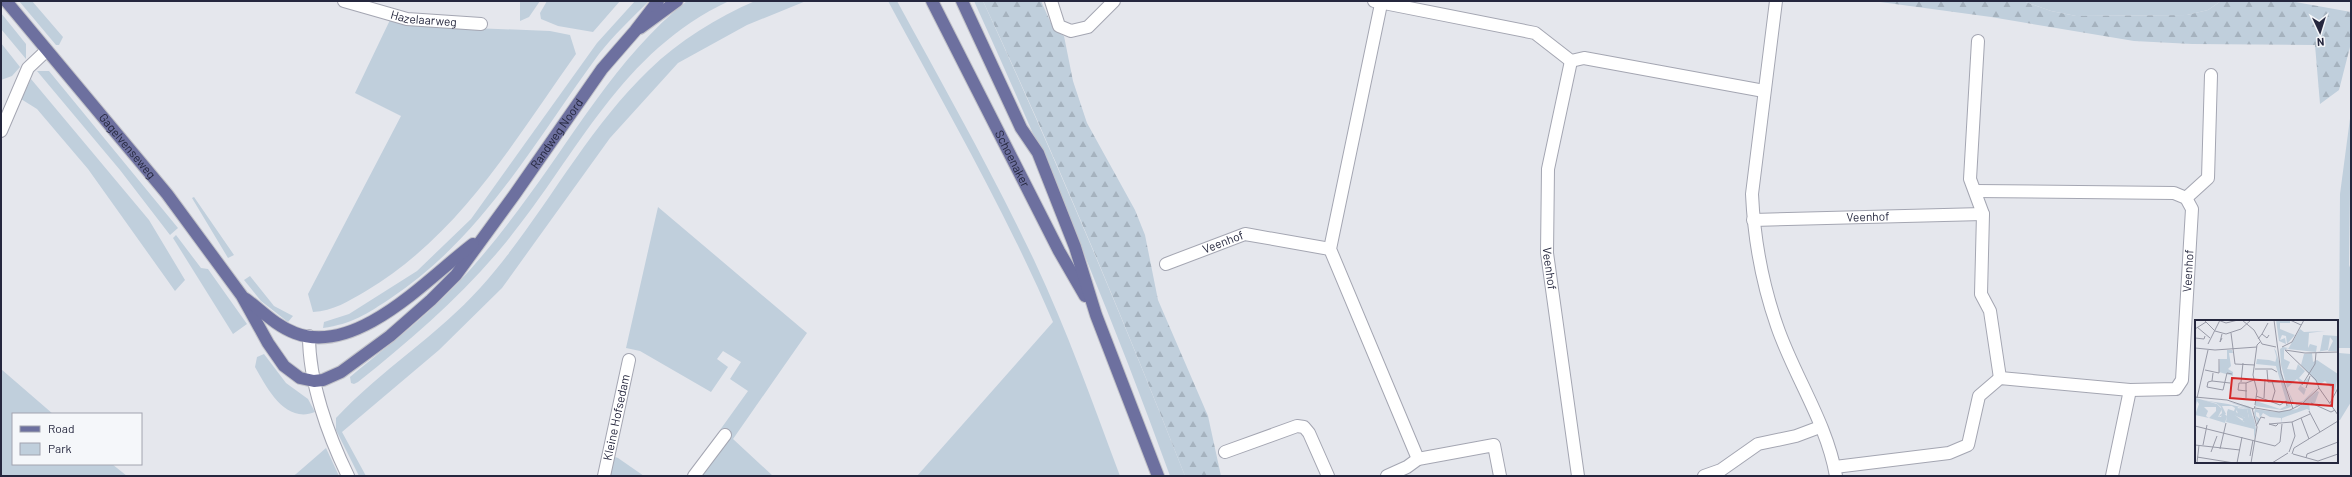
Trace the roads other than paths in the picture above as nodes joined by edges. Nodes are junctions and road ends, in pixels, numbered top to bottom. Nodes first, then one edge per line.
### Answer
1 (6, 1) edge
2 (344, 1) edge
3 (658, 1) edge
4 (677, 1) edge
5 (932, 1) edge
6 (962, 1) edge
7 (1051, 1) edge
8 (1114, 1) edge
9 (1776, 1) edge
10 (1378, 2) edge
11 (481, 24) dead end
12 (635, 31) junction
13 (1978, 40) dead end
14 (46, 51) junction
15 (1571, 61) junction
16 (2211, 75) dead end
17 (1764, 91) junction
18 (1, 131) edge
19 (1975, 192) junction
20 (2186, 198) junction
21 (1983, 214) junction
22 (1754, 220) junction
23 (481, 238) junction
24 (1330, 249) junction
25 (1166, 264) dead end
26 (242, 296) junction
27 (1096, 315) junction
28 (309, 336) junction
29 (2191, 345) edge
30 (629, 360) dead end
31 (2000, 378) junction
32 (314, 381) junction
33 (2130, 390) junction
34 (1820, 427) junction
35 (725, 435) dead end
36 (1225, 452) dead end
37 (1418, 458) junction
38 (1836, 472) edge
39 (348, 476) edge
40 (604, 476) edge
41 (694, 476) edge
42 (1158, 476) edge
43 (1328, 476) edge
44 (1387, 476) edge
45 (1500, 476) edge
46 (1578, 476) edge
47 (1704, 476) edge
48 (2112, 476) edge

1 - 14 main road, Gagelvenseweg
2 - 11 street, Hazelaarweg
3 - 12 main road, Randweg Noord
4 - 12 main road, Randweg Noord
5 - 27 main road, Schoenaker
6 - 27 main road, Schoenaker
7 - 8 street
9 - 17 street
10 - 15 street
10 - 24 street
12 - 23 main road, Randweg Noord
13 - 19 street
14 - 18 street
14 - 26 main road, Gagelvenseweg
15 - 17 street
15 - 46 street, Veenhof
16 - 20 street
17 - 22 street
19 - 20 street
19 - 21 street
20 - 29 street, Veenhof
21 - 22 street, Veenhof
21 - 31 street
22 - 34 street
23 - 28 main road, Randweg Noord
23 - 32 main road, Randweg Noord
24 - 25 street, Veenhof
24 - 37 street
26 - 28 main road, Gagelvenseweg
26 - 32 main road, Gagelvenseweg
27 - 42 main road, Schoenaker
28 - 32 street
29 - 33 street, Veenhof
30 - 40 street, Kleine Hofsedam
31 - 33 street, Veenhof
31 - 38 street
32 - 39 street
33 - 48 street
34 - 38 street
34 - 47 street
35 - 41 street
36 - 43 street
37 - 44 street
37 - 45 street

